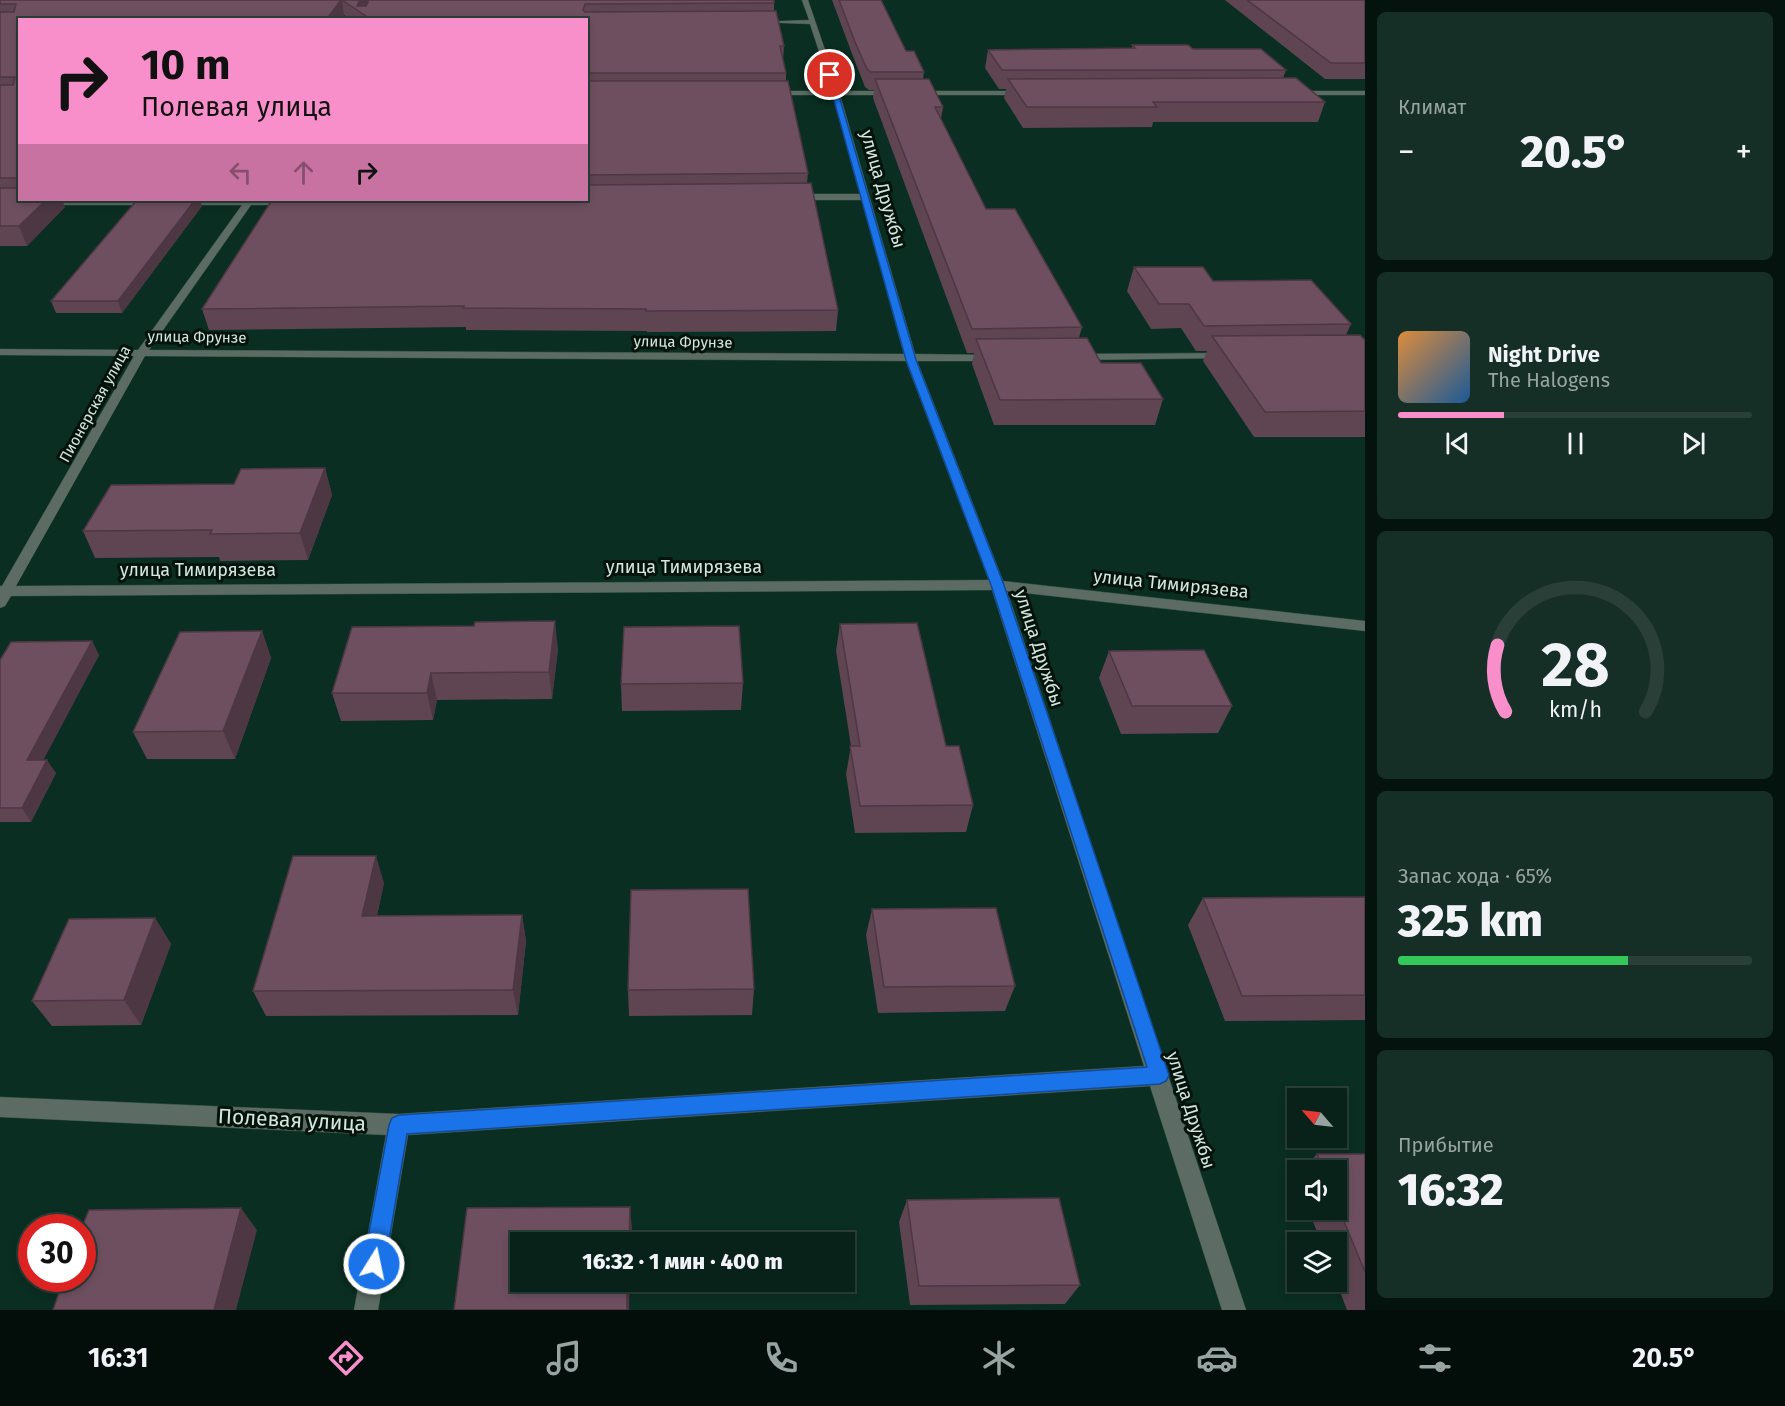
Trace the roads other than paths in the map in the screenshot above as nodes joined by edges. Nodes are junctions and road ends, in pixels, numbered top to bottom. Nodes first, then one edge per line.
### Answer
1 (805, 0) edge
2 (753, 22) edge
3 (813, 22) junction
4 (765, 93) edge
5 (836, 93) junction
6 (1038, 93) edge
7 (1288, 93) edge
8 (1365, 93) edge
9 (865, 197) junction
10 (784, 198) edge
11 (249, 201) edge
12 (36, 202) edge
13 (296, 202) edge
14 (0, 352) edge
15 (142, 352) junction
16 (1234, 356) edge
17 (1007, 358) edge
18 (1066, 358) edge
19 (911, 360) junction
20 (998, 585) junction
21 (3, 595) edge
22 (1365, 626) edge
23 (1160, 1075) junction
24 (0, 1107) edge
25 (399, 1125) junction
26 (366, 1310) edge
27 (1234, 1310) edge

1 - 3 street, улица Дружбы
2 - 3 street
3 - 5 street, улица Дружбы
4 - 5 street
5 - 6 street
5 - 9 street, улица Дружбы
7 - 8 street
9 - 10 street
9 - 19 street, улица Дружбы
11 - 12 street
11 - 13 street
11 - 15 street, Пионерская улица
14 - 15 street, улица Фрунзе
15 - 19 street, улица Фрунзе
15 - 21 street, Пионерская улица
16 - 18 street
17 - 19 street, улица Фрунзе
19 - 20 street, улица Дружбы
20 - 21 street, улица Тимирязева
20 - 22 street, улица Тимирязева
20 - 23 street, улица Дружбы
23 - 25 street, Полевая улица
23 - 27 street, улица Дружбы
24 - 25 street, Полевая улица
25 - 26 street

